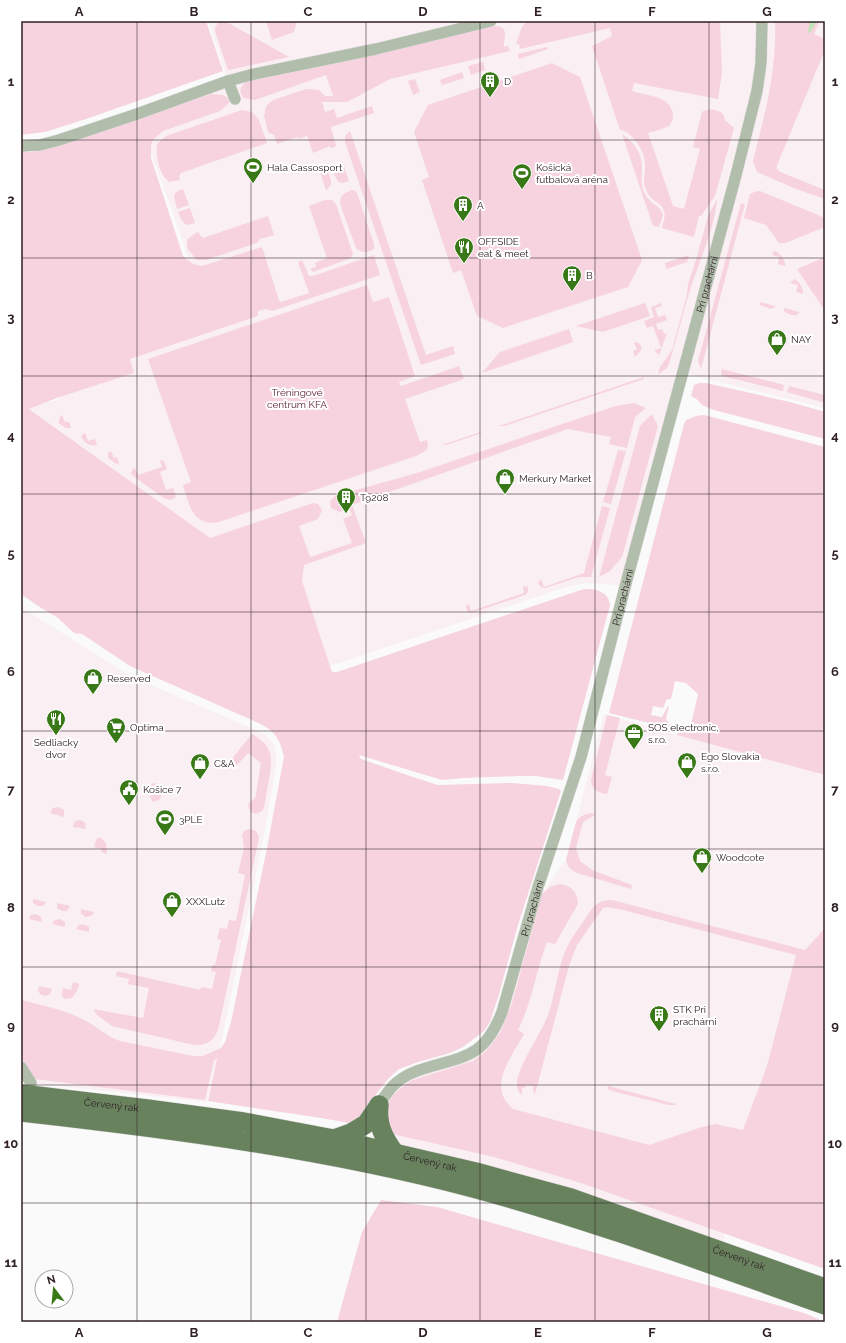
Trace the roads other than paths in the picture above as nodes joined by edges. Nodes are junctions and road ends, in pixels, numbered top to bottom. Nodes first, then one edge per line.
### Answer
1 (491, 21) edge
2 (762, 21) edge
3 (228, 81) junction
4 (235, 99) dead end
5 (21, 146) edge
6 (24, 1081) edge
7 (379, 1105) junction
8 (21, 1112) edge
9 (334, 1139) junction
10 (394, 1152) junction
11 (825, 1288) edge
12 (825, 1306) edge

1 - 3 street
2 - 7 street, Pri prachárni
3 - 4 street
3 - 5 street
6 - 9 highway, Červený rak
7 - 9 highway
7 - 10 highway
8 - 12 highway, Červený rak
9 - 10 highway, Červený rak
10 - 11 highway, Červený rak

